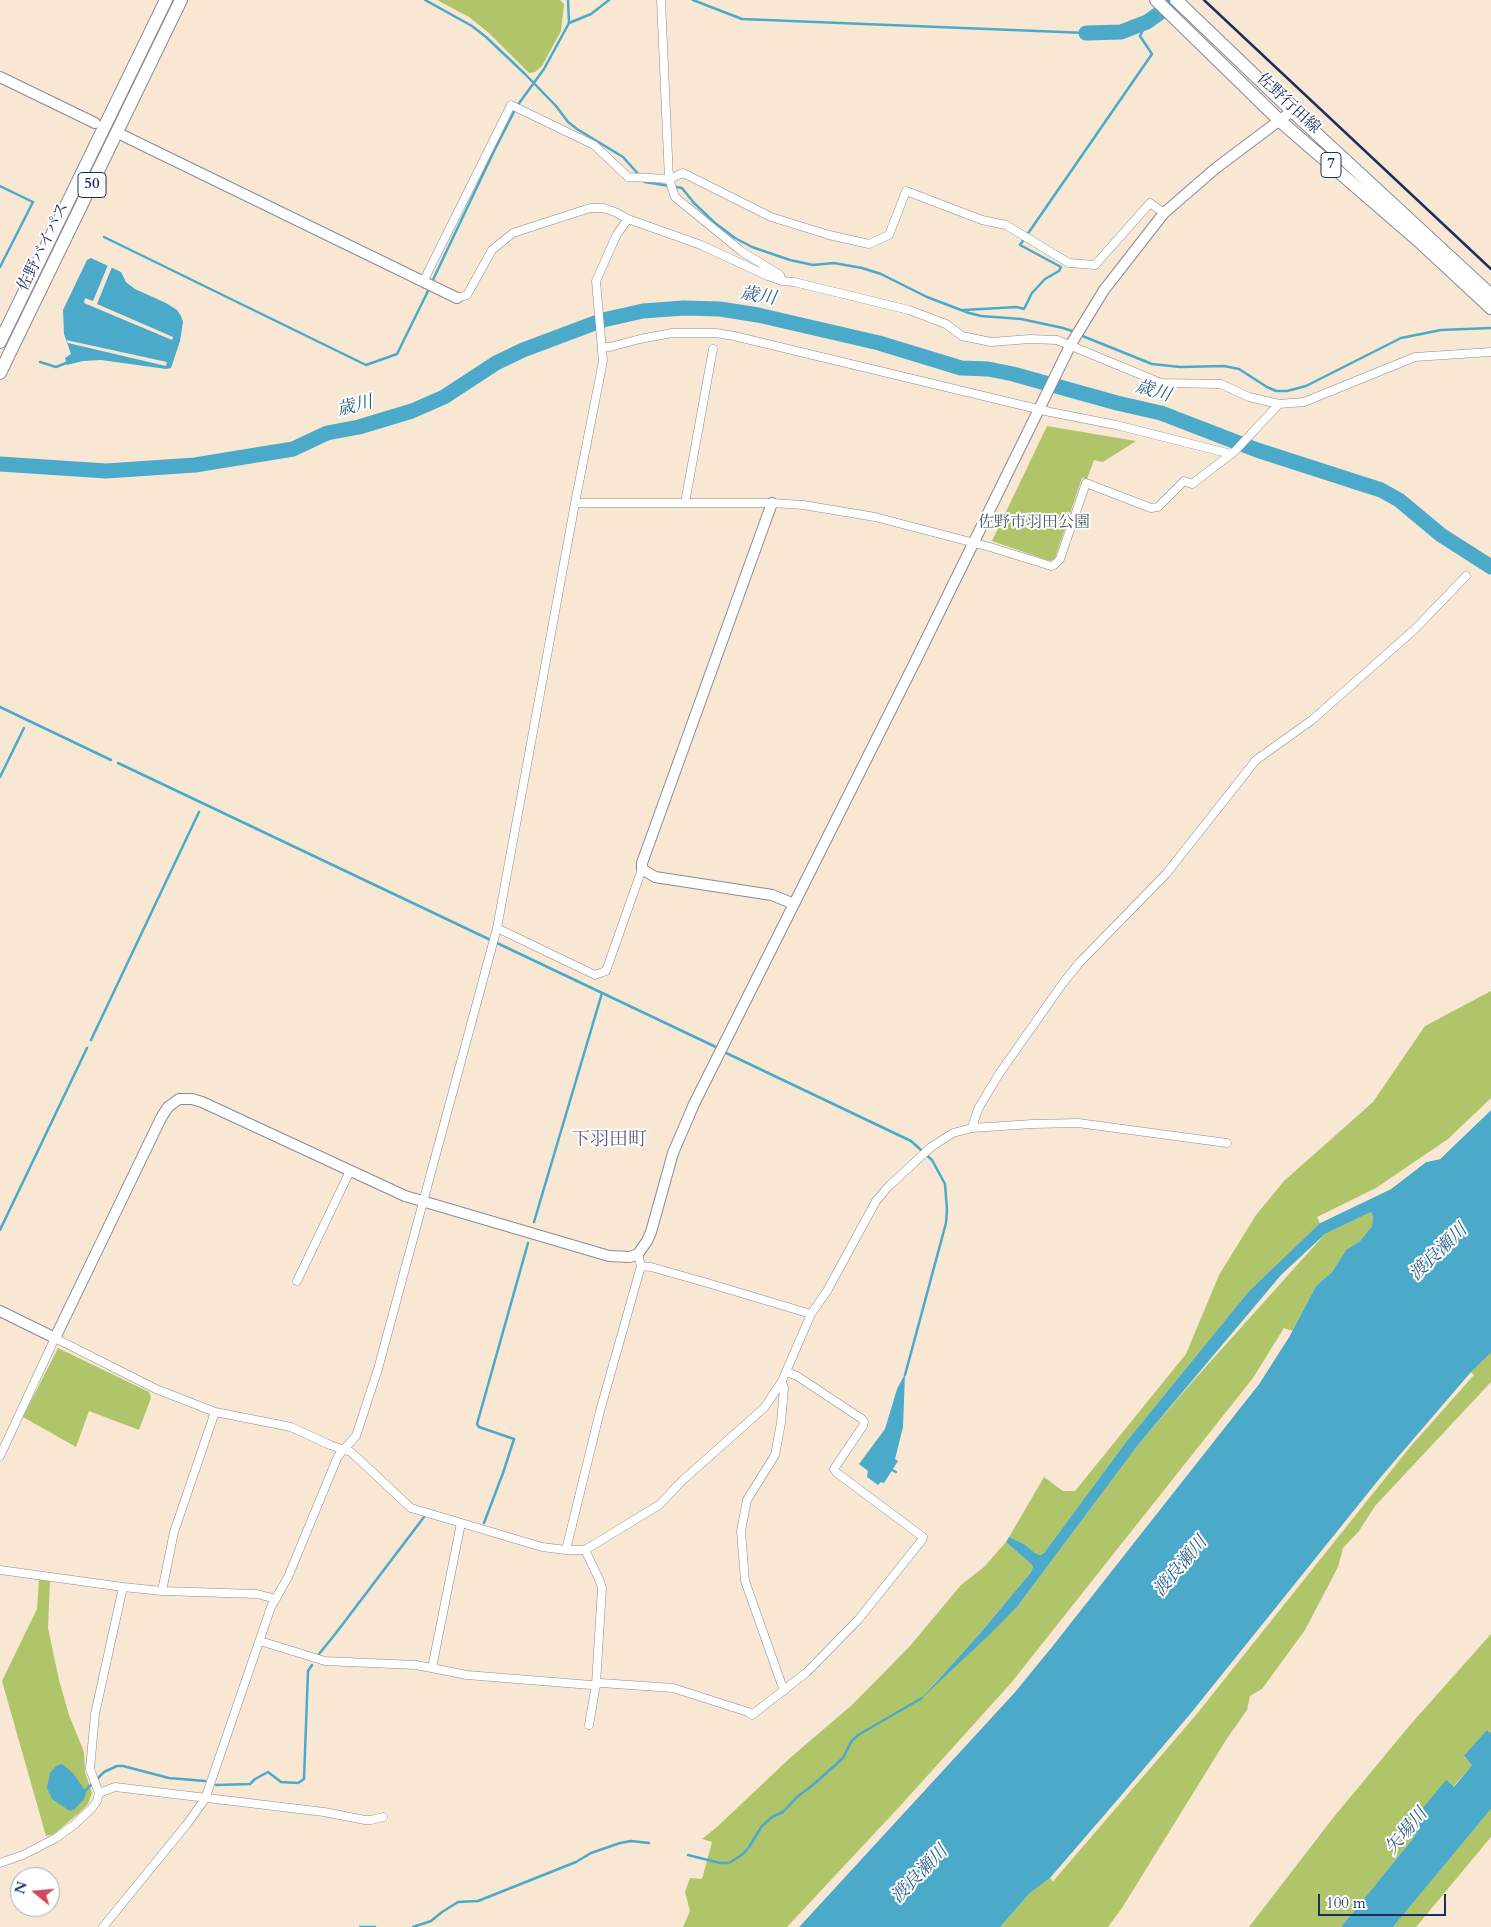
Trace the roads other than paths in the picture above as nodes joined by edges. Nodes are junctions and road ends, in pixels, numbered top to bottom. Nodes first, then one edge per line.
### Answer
1 (166, 0) edge
2 (181, 0) edge
3 (661, 0) edge
4 (1156, 0) edge
5 (1176, 0) edge
6 (0, 77) edge
7 (1292, 111) junction
8 (1280, 121) junction
9 (95, 123) dead end
10 (124, 136) dead end
11 (670, 181) junction
12 (1164, 213) junction
13 (628, 219) junction
14 (782, 281) junction
15 (423, 282) junction
16 (1491, 295) edge
17 (457, 298) joint
18 (1491, 308) edge
19 (0, 342) edge
20 (602, 346) junction
21 (1070, 346) junction
22 (713, 348) dead end
23 (1491, 352) edge
24 (1, 372) edge
25 (1279, 404) junction
26 (1041, 407) junction
27 (1233, 453) junction
28 (575, 503) junction
29 (684, 503) junction
30 (772, 503) junction
31 (973, 543) junction
32 (1466, 576) dead end
33 (642, 869) junction
34 (794, 904) junction
35 (496, 932) junction
36 (972, 1128) junction
37 (1227, 1143) dead end
38 (350, 1172) junction
39 (424, 1203) junction
40 (638, 1254) junction
41 (641, 1266) junction
42 (298, 1281) dead end
43 (0, 1311) edge
44 (811, 1314) junction
45 (55, 1338) junction
46 (786, 1372) junction
47 (782, 1382) junction
48 (215, 1412) junction
49 (344, 1448) junction
50 (0, 1456) edge
51 (461, 1523) junction
52 (566, 1550) junction
53 (585, 1550) junction
54 (0, 1570) edge
55 (123, 1587) junction
56 (162, 1591) junction
57 (276, 1599) junction
58 (260, 1641) junction
59 (432, 1668) junction
60 (596, 1684) junction
61 (784, 1692) junction
62 (589, 1725) dead end
63 (99, 1793) junction
64 (205, 1799) junction
65 (383, 1817) dead end
66 (0, 1863) edge
67 (103, 1927) edge

1 - 19 main road, 佐野バイパス / 50
2 - 24 main road, 佐野バイパス / 50
3 - 11 street
4 - 8 main road, 佐野行田線 / 7
5 - 7 main road, 佐野行田線 / 7
6 - 9 street
7 - 8 street
7 - 16 main road, 佐野行田線 / 7
8 - 12 street
8 - 18 main road, 佐野行田線 / 7
10 - 15 street
11 - 12 street
11 - 14 street
11 - 15 street
12 - 21 street
13 - 14 street
13 - 17 street
13 - 20 street
14 - 21 street
15 - 17 street
20 - 26 street
20 - 28 street
21 - 25 street
21 - 26 street
22 - 29 street
23 - 25 street
25 - 27 street
26 - 27 street
26 - 31 street
27 - 31 street
28 - 29 street
28 - 35 street
29 - 30 street
30 - 31 street
30 - 33 street
31 - 34 street
32 - 36 street
33 - 34 street
33 - 35 street
34 - 40 street
35 - 39 street
36 - 37 street
36 - 44 street
38 - 39 street
38 - 42 street
38 - 45 street
39 - 40 street
39 - 49 street
40 - 41 street
41 - 44 street
41 - 52 street
43 - 45 street
44 - 46 street
45 - 48 street
45 - 50 street
46 - 47 street
46 - 61 street
47 - 53 street
47 - 61 street
48 - 49 street
48 - 56 street
49 - 51 street
49 - 57 street
51 - 52 street
51 - 59 street
52 - 53 street
53 - 60 street
54 - 55 street
55 - 56 street
55 - 63 street
56 - 57 street
57 - 58 street
58 - 59 street
58 - 64 street
59 - 60 street
60 - 61 street
60 - 62 street
63 - 64 street
63 - 66 street
64 - 65 street
64 - 67 street

